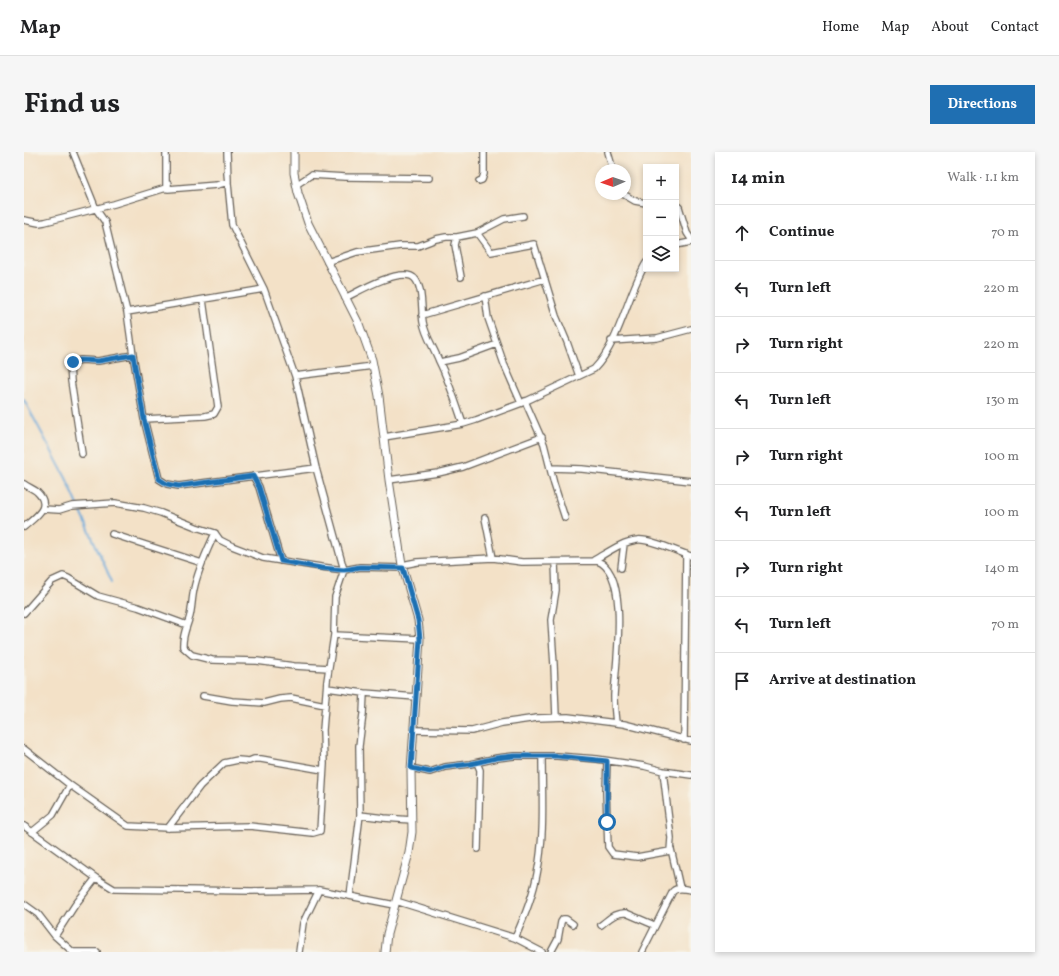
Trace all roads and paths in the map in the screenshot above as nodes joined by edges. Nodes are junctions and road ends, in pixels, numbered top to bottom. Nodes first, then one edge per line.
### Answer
1 (73, 152) edge
2 (166, 152) edge
3 (227, 152) edge
4 (294, 152) edge
5 (484, 152) edge
6 (608, 152) edge
7 (611, 164) edge
8 (166, 172) junction
9 (227, 173) junction
10 (429, 178) dead end
11 (479, 181) dead end
12 (296, 185) junction
13 (631, 199) edge
14 (643, 202) edge
15 (679, 207) edge
16 (96, 209) junction
17 (523, 216) dead end
18 (24, 220) edge
19 (477, 233) junction
20 (453, 237) junction
21 (691, 241) edge
22 (679, 244) edge
23 (327, 262) junction
24 (643, 270) edge
25 (461, 277) dead end
26 (545, 279) junction
27 (264, 289) junction
28 (485, 296) junction
29 (346, 298) junction
30 (203, 300) junction
31 (127, 312) junction
32 (422, 315) junction
33 (691, 329) edge
34 (612, 342) junction
35 (497, 344) junction
36 (133, 355) junction
37 (440, 362) junction
38 (373, 366) junction
39 (295, 376) junction
40 (579, 376) junction
41 (523, 402) junction
42 (144, 419) junction
43 (463, 424) junction
44 (384, 437) junction
45 (542, 438) junction
46 (82, 454) dead end
47 (316, 468) junction
48 (550, 468) junction
49 (253, 476) junction
50 (390, 480) junction
51 (691, 481) edge
52 (24, 484) edge
53 (43, 509) junction
54 (485, 518) dead end
55 (565, 518) dead end
56 (24, 527) edge
57 (215, 533) junction
58 (112, 534) dead end
59 (624, 544) junction
60 (688, 555) edge
61 (493, 558) junction
62 (281, 561) junction
63 (592, 561) junction
64 (555, 562) junction
65 (202, 563) junction
66 (403, 566) junction
67 (621, 568) dead end
68 (344, 570) junction
69 (25, 611) edge
70 (187, 625) junction
71 (334, 635) junction
72 (420, 639) junction
73 (329, 668) junction
74 (327, 688) junction
75 (364, 693) junction
76 (203, 696) dead end
77 (416, 696) junction
78 (325, 705) junction
79 (556, 717) junction
80 (616, 723) junction
81 (414, 730) junction
82 (684, 740) junction
83 (691, 741) edge
84 (24, 749) edge
85 (542, 757) junction
86 (607, 761) junction
87 (477, 763) junction
88 (691, 767) edge
89 (411, 768) junction
90 (323, 770) junction
91 (663, 771) junction
92 (689, 774) edge
93 (70, 785) junction
94 (360, 814) junction
95 (412, 820) junction
96 (24, 826) edge
97 (168, 828) junction
98 (32, 832) junction
99 (478, 849) dead end
100 (671, 849) junction
101 (96, 878) junction
102 (680, 888) junction
103 (319, 890) junction
104 (691, 890) edge
105 (350, 896) junction
106 (396, 903) junction
107 (24, 904) edge
108 (573, 924) dead end
109 (654, 924) junction
110 (601, 925) dead end
111 (55, 936) junction
112 (515, 938) junction
113 (72, 952) edge
114 (97, 952) edge
115 (299, 952) edge
116 (385, 952) edge
117 (542, 952) edge
118 (551, 952) edge
119 (642, 952) edge

1 - 16 street
2 - 8 street
3 - 9 street
4 - 12 street
5 - 11 street
6 - 7 street
8 - 9 street
8 - 16 street
9 - 27 street
10 - 12 street
12 - 23 street
13 - 14 street
15 - 21 street
16 - 18 street
16 - 31 street
17 - 19 street
19 - 20 street
19 - 26 street
20 - 23 street
20 - 25 street
21 - 22 street
23 - 29 street
24 - 34 street
26 - 28 street
26 - 40 street
27 - 30 street
27 - 39 street
28 - 32 street
28 - 35 street
29 - 32 street
29 - 38 street
30 - 31 street
30 - 42 street
31 - 36 street
32 - 37 street
33 - 34 street
34 - 40 street
35 - 37 street
35 - 41 street
36 - 42 street
36 - 46 street
37 - 43 street
38 - 39 street
38 - 44 street
39 - 47 street
40 - 41 street
41 - 43 street
41 - 45 street
42 - 49 street
43 - 44 street
44 - 50 street
45 - 48 street
45 - 50 street
47 - 49 street
47 - 68 street
48 - 51 street
48 - 55 street
49 - 62 street
50 - 66 street
52 - 53 street
53 - 56 street
53 - 57 street
54 - 61 street
57 - 62 street
57 - 65 street
58 - 65 street
59 - 60 street
59 - 63 street
59 - 67 street
60 - 82 street
61 - 64 street
61 - 66 street
62 - 68 street
63 - 64 street
63 - 80 street
64 - 79 street
65 - 70 street
66 - 68 street
66 - 72 street
68 - 71 street
69 - 70 street
70 - 73 street
71 - 72 street
71 - 73 street
72 - 77 street
73 - 74 street
74 - 75 street
74 - 78 street
75 - 77 street
75 - 94 street
76 - 78 street
77 - 81 street
78 - 90 street
79 - 80 street
79 - 81 street
80 - 82 street
81 - 89 street
82 - 83 street
84 - 93 street
85 - 86 street
85 - 87 street
85 - 112 street
86 - 91 street
86 - 100 street
87 - 89 street
87 - 99 street
88 - 92 street
89 - 95 street
90 - 97 street
90 - 97 street
91 - 92 street
91 - 100 street
93 - 97 street
93 - 98 street
94 - 95 street
94 - 105 street
95 - 106 street
96 - 98 street
98 - 101 street
100 - 102 street
101 - 103 street
101 - 111 street
102 - 104 street
102 - 109 street
103 - 105 street
103 - 115 street
105 - 106 street
106 - 112 street
106 - 116 street
107 - 111 street
108 - 118 street
109 - 110 street
109 - 119 street
111 - 113 street
112 - 117 street
113 - 114 street

